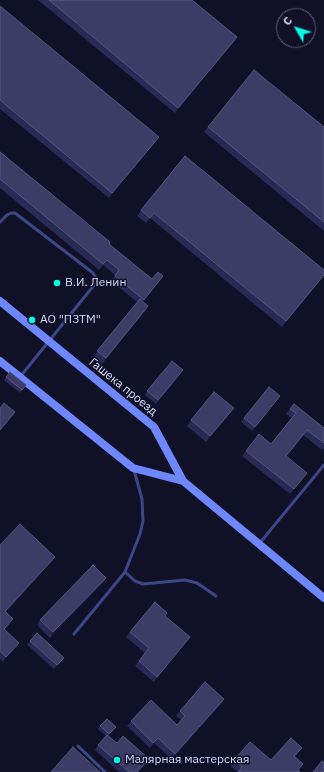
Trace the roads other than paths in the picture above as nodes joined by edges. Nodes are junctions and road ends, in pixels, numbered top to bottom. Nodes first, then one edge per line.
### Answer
1 (0, 222) edge
2 (0, 302) edge
3 (49, 341) junction
4 (0, 361) edge
5 (20, 377) junction
6 (324, 465) edge
7 (133, 468) junction
8 (183, 481) junction
9 (260, 544) junction
10 (125, 572) junction
11 (216, 596) dead end
12 (324, 598) edge
13 (74, 634) dead end
14 (78, 746) dead end
15 (105, 772) edge

1 - 3 lane
2 - 3 street, Гашека проезд
3 - 5 lane
3 - 8 street, Гашека проезд
4 - 5 street
5 - 7 street
6 - 9 lane
7 - 8 street
7 - 10 lane
8 - 9 street, Гашека проезд
9 - 12 street, Гашека проезд
10 - 11 lane
10 - 13 lane
14 - 15 lane

